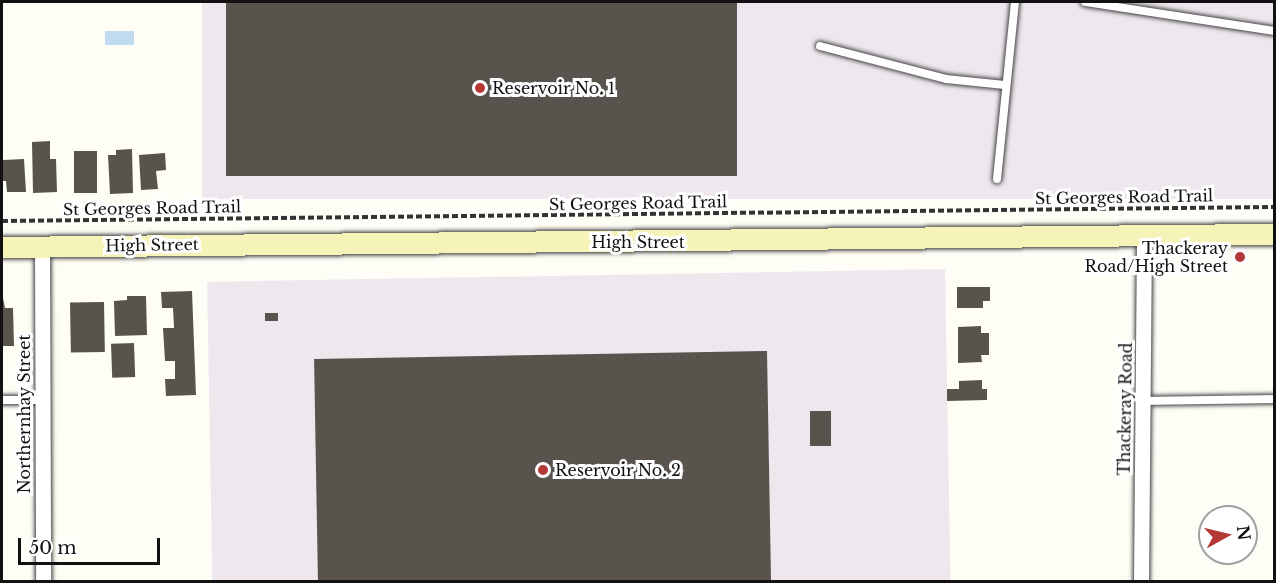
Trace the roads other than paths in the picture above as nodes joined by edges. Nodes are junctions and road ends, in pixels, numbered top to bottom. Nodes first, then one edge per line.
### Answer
1 (1016, 2) edge
2 (1085, 2) edge
3 (1275, 31) edge
4 (820, 46) dead end
5 (1005, 85) junction
6 (997, 179) dead end
7 (1275, 234) edge
8 (1144, 237) junction
9 (42, 246) junction
10 (2, 247) edge
11 (1275, 399) edge
12 (2, 400) edge
13 (42, 400) junction
14 (1143, 401) junction
15 (43, 582) edge
16 (1141, 582) edge

1 - 5 lane
2 - 3 lane
4 - 5 lane
5 - 6 lane
7 - 8 main road, High Street
8 - 9 main road, High Street
8 - 14 street, Thackeray Road
9 - 10 main road, High Street
9 - 13 street, Northernhay Street
11 - 14 lane
12 - 13 lane
13 - 15 street, Northernhay Street
14 - 16 street, Thackeray Road

